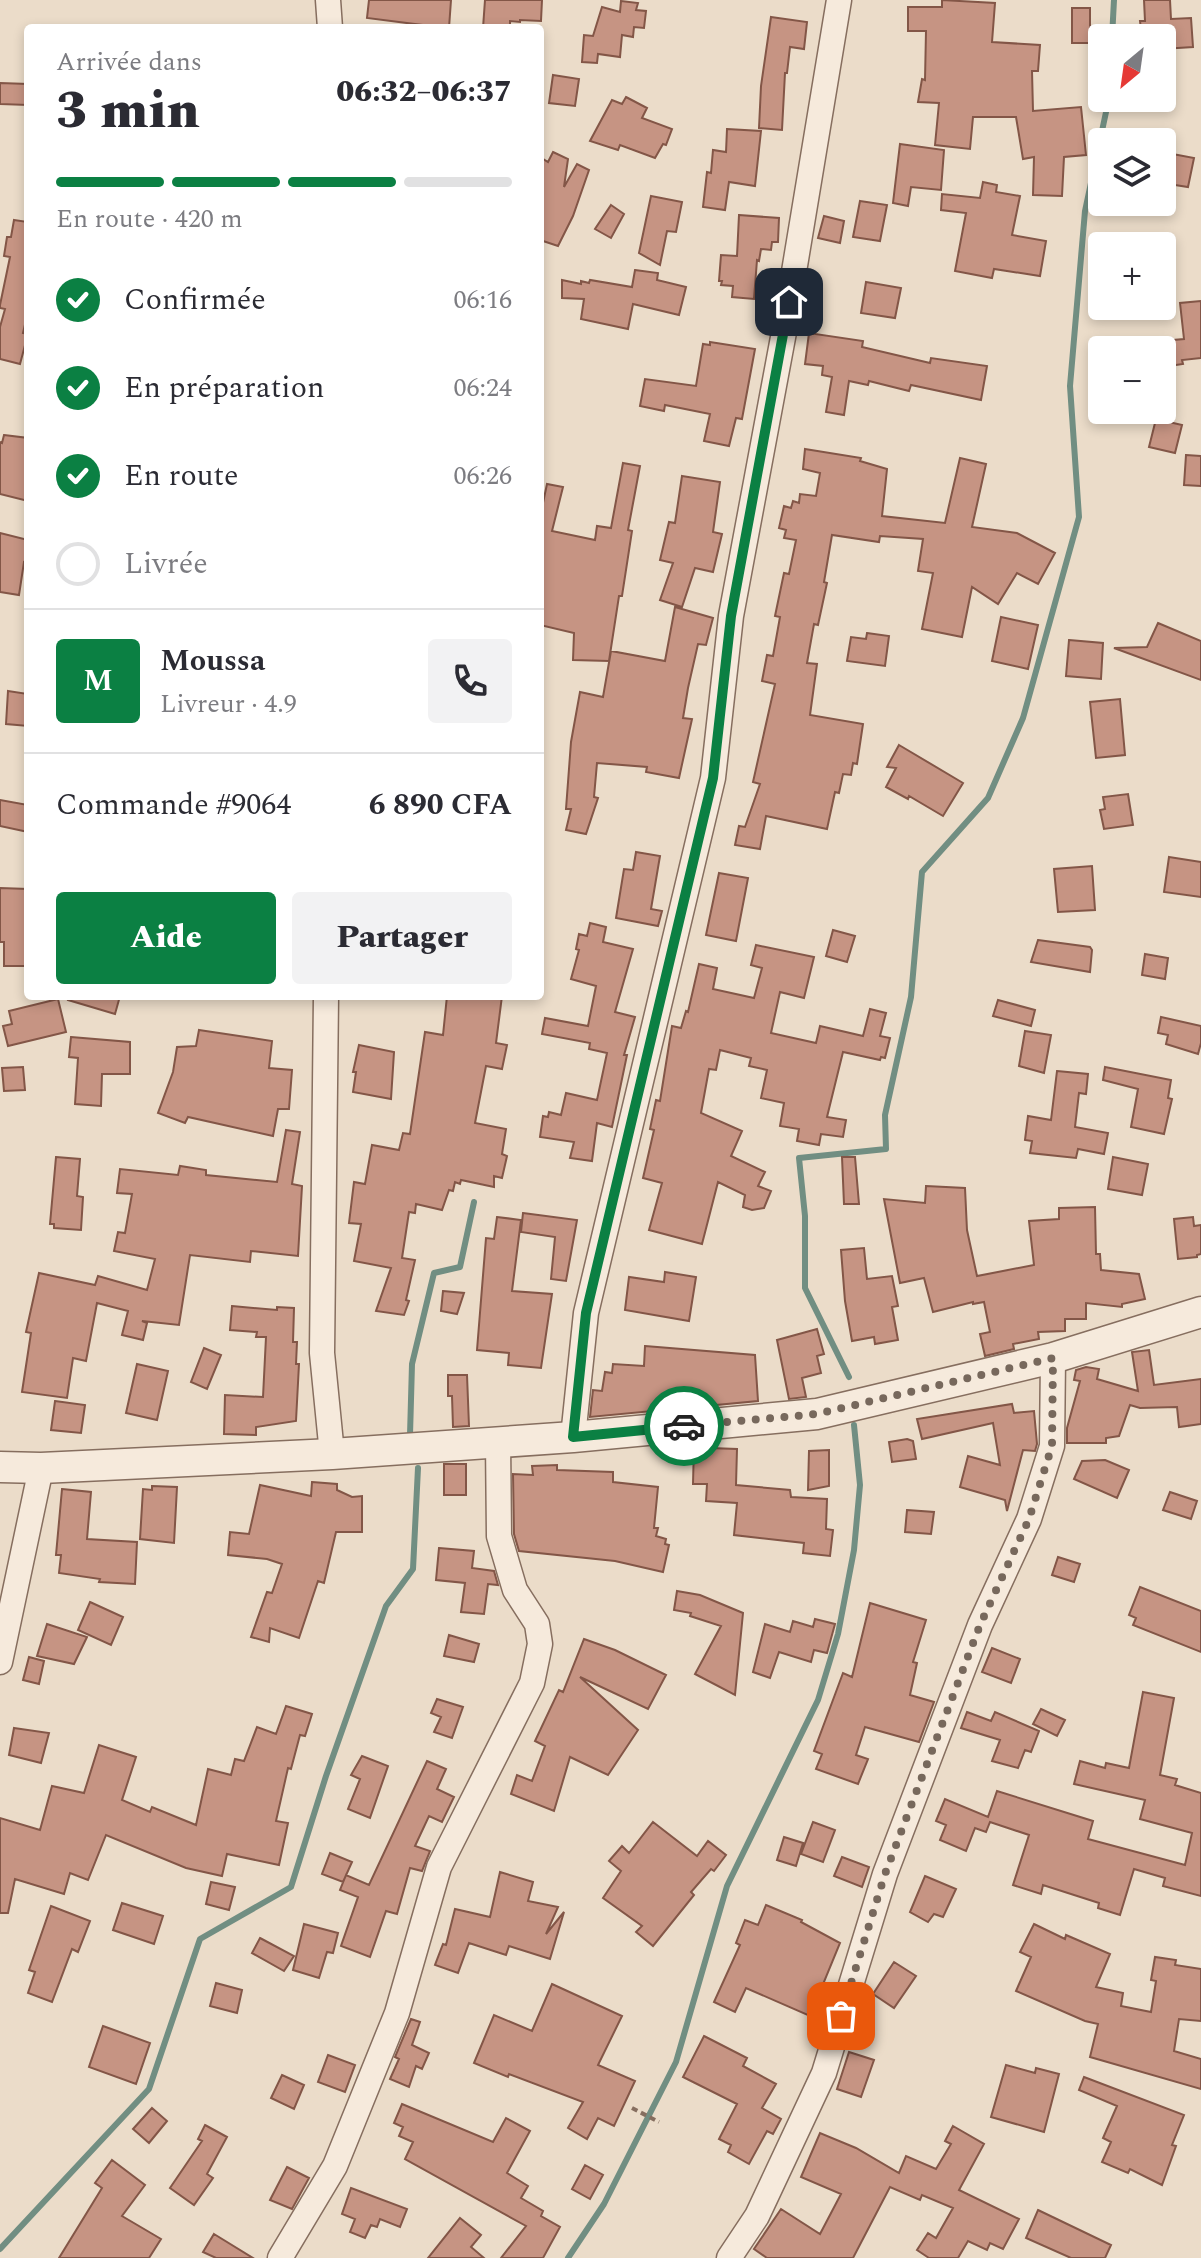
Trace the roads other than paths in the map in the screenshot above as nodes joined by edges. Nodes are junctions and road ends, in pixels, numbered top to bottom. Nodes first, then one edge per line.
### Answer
1 (328, 0) edge
2 (839, 0) edge
3 (330, 24) edge
4 (326, 1000) edge
5 (1201, 1312) edge
6 (1053, 1358) junction
7 (573, 1437) junction
8 (498, 1442) junction
9 (332, 1454) junction
10 (0, 1467) edge
11 (41, 1468) junction
12 (0, 1662) edge
13 (280, 2258) edge
14 (729, 2258) edge

1 - 3 street
2 - 7 street
4 - 9 street
5 - 6 street
6 - 7 street
6 - 14 street
7 - 8 street
8 - 9 street
8 - 13 street
9 - 11 street
10 - 11 street
11 - 12 street

